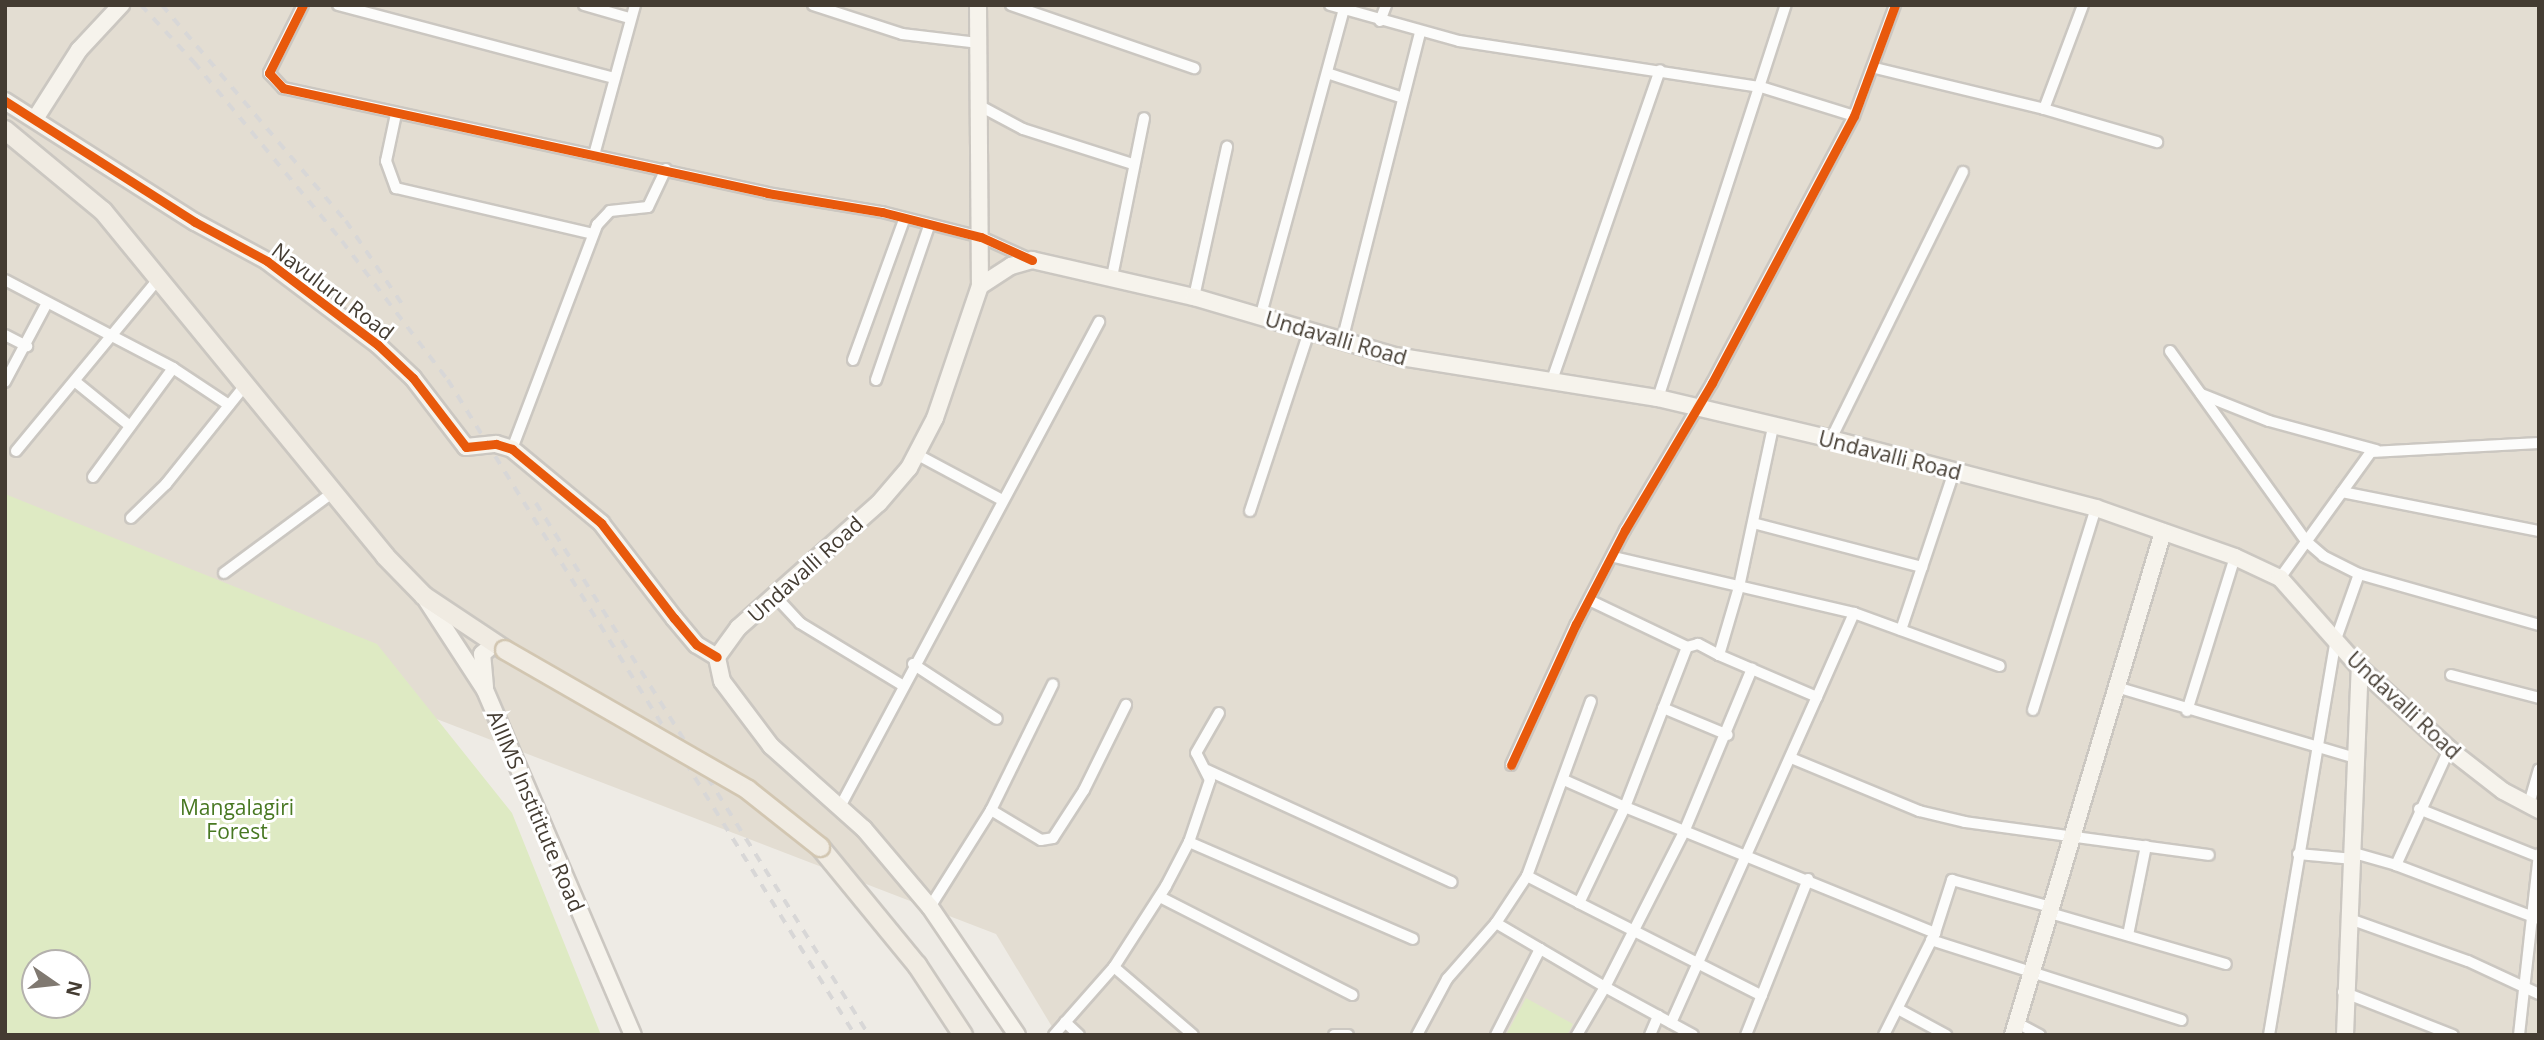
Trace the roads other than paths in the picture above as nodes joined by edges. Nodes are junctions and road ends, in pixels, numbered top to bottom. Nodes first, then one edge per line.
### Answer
1 (121, 5) edge
2 (303, 5) edge
3 (338, 5) edge
4 (584, 5) edge
5 (635, 5) edge
6 (813, 5) edge
7 (978, 5) edge
8 (1011, 5) edge
9 (1329, 5) edge
10 (1386, 5) edge
11 (1786, 5) edge
12 (1895, 5) edge
13 (2083, 5) edge
14 (1343, 12) junction
15 (629, 18) junction
16 (1380, 21) junction
17 (1420, 32) junction
18 (979, 43) junction
19 (1194, 68) dead end
20 (1875, 68) junction
21 (1660, 70) junction
22 (1330, 74) junction
23 (615, 78) junction
24 (1761, 87) junction
25 (1403, 98) junction
26 (5, 101) edge
27 (980, 106) junction
28 (2044, 108) junction
29 (396, 114) junction
30 (1854, 117) junction
31 (1144, 118) dead end
32 (35, 119) junction
33 (5, 130) edge
34 (2158, 142) dead end
35 (1227, 147) dead end
36 (594, 155) junction
37 (1133, 164) junction
38 (666, 169) junction
39 (1963, 172) dead end
40 (904, 220) junction
41 (929, 226) junction
42 (593, 234) junction
43 (981, 237) junction
44 (1032, 260) junction
45 (1112, 277) junction
46 (159, 278) junction
47 (5, 280) edge
48 (980, 286) junction
49 (1194, 297) junction
50 (47, 303) junction
51 (1260, 318) junction
52 (1099, 322) dead end
53 (1309, 332) junction
54 (5, 335) edge
55 (112, 338) junction
56 (1342, 341) junction
57 (27, 346) junction
58 (2170, 351) dead end
59 (853, 360) dead end
60 (173, 368) junction
61 (876, 380) dead end
62 (1552, 380) junction
63 (5, 382) edge
64 (77, 383) junction
65 (246, 384) junction
66 (2201, 394) junction
67 (1658, 398) junction
68 (229, 405) junction
69 (1696, 408) junction
70 (130, 426) junction
71 (1773, 427) junction
72 (1831, 439) junction
73 (2539, 443) edge
74 (512, 449) junction
75 (2376, 450) junction
76 (16, 451) dead end
77 (916, 454) junction
78 (1954, 472) junction
79 (93, 477) dead end
80 (2342, 492) junction
81 (332, 493) junction
82 (1002, 500) junction
83 (2095, 508) junction
84 (1250, 511) dead end
85 (131, 518) dead end
86 (1753, 523) junction
87 (2539, 531) edge
88 (2163, 532) junction
89 (2306, 541) junction
90 (1614, 557) junction
91 (2235, 557) junction
92 (1922, 567) junction
93 (224, 573) dead end
94 (2359, 573) junction
95 (2280, 578) junction
96 (1739, 587) junction
97 (424, 596) junction
98 (775, 596) junction
99 (1590, 600) junction
100 (1854, 613) junction
101 (2539, 625) edge
102 (1900, 630) junction
103 (2336, 639) junction
104 (500, 647) junction
105 (1688, 647) junction
106 (1719, 654) junction
107 (717, 657) junction
108 (913, 664) junction
109 (2000, 666) dead end
110 (2360, 668) junction
111 (1752, 669) junction
112 (2451, 675) dead end
113 (1053, 684) dead end
114 (902, 685) junction
115 (2116, 687) junction
116 (485, 690) junction
117 (1817, 697) junction
118 (2539, 698) edge
119 (1591, 701) dead end
120 (1126, 705) dead end
121 (1664, 708) junction
122 (2033, 710) dead end
123 (2187, 712) junction
124 (1219, 713) dead end
125 (997, 719) dead end
126 (1728, 735) junction
127 (2316, 747) junction
128 (2449, 748) junction
129 (1791, 758) junction
130 (2356, 758) junction
131 (1511, 765) dead end
132 (2539, 769) edge
133 (1207, 770) junction
134 (1564, 780) junction
135 (841, 805) junction
136 (1625, 807) junction
137 (2534, 807) edge
138 (2419, 809) junction
139 (991, 810) junction
140 (1684, 832) junction
141 (2072, 838) junction
142 (1189, 842) junction
143 (2146, 846) junction
144 (2298, 854) junction
145 (2210, 855) dead end
146 (2354, 856) junction
147 (2539, 856) edge
148 (1748, 858) junction
149 (2396, 864) junction
150 (1527, 876) junction
151 (1808, 879) junction
152 (1452, 882) dead end
153 (1160, 897) junction
154 (1579, 903) junction
155 (930, 907) junction
156 (2050, 910) junction
157 (2347, 918) junction
158 (2537, 918) edge
159 (1496, 923) junction
160 (1638, 929) junction
161 (2128, 935) junction
162 (1933, 937) junction
163 (1413, 939) dead end
164 (1540, 949) junction
165 (1699, 962) junction
166 (2226, 964) dead end
167 (1114, 967) junction
168 (2032, 974) junction
169 (1605, 987) junction
170 (2525, 988) junction
171 (2343, 992) junction
172 (2539, 994) edge
173 (1352, 995) dead end
174 (1762, 996) junction
175 (1898, 1009) junction
176 (1658, 1016) junction
177 (2182, 1020) dead end
178 (1065, 1022) junction
179 (1671, 1023) junction
180 (2015, 1029) edge
181 (633, 1035) edge
182 (964, 1035) edge
183 (1017, 1035) edge
184 (1054, 1035) edge
185 (1079, 1035) edge
186 (1193, 1035) edge
187 (1334, 1035) edge
188 (1348, 1035) edge
189 (1417, 1035) edge
190 (1496, 1035) edge
191 (1577, 1035) edge
192 (1650, 1035) edge
193 (1693, 1035) edge
194 (1746, 1035) edge
195 (1884, 1035) edge
196 (1946, 1035) edge
197 (2040, 1035) edge
198 (2269, 1035) edge
199 (2345, 1035) edge
200 (2454, 1035) edge
201 (2519, 1035) edge

1 - 32 street
2 - 29 street
3 - 23 street
4 - 15 street
5 - 15 street
6 - 18 street
7 - 18 street, Undavalli Road
8 - 19 street
9 - 14 street
10 - 16 street
11 - 24 street
12 - 20 street
13 - 28 street
14 - 16 street
14 - 22 street
15 - 23 street
16 - 17 street
17 - 21 street
17 - 25 street
18 - 27 street, Undavalli Road
20 - 28 street
20 - 30 street
21 - 24 street
21 - 62 street
22 - 25 street
22 - 51 street
23 - 36 street
24 - 30 street
24 - 67 street
25 - 56 street
26 - 32 street, Navuluru Road
27 - 37 street
27 - 43 street, Undavalli Road
28 - 34 street
29 - 36 street
29 - 42 street
30 - 69 street
31 - 37 street
32 - 74 street, Navuluru Road
33 - 46 main road
35 - 49 street
36 - 38 street
37 - 45 street
38 - 40 street
38 - 42 street
39 - 72 street
40 - 41 street
40 - 59 street
41 - 43 street
41 - 61 street
42 - 74 street
43 - 44 street
43 - 48 street, Undavalli Road
44 - 45 street, Undavalli Road
44 - 48 street
45 - 49 street, Undavalli Road
46 - 55 street
46 - 65 main road
47 - 50 street
48 - 77 street, Undavalli Road
49 - 51 street, Undavalli Road
50 - 55 street
50 - 57 street
51 - 53 street, Undavalli Road
52 - 82 street
53 - 56 street, Undavalli Road
53 - 84 street
54 - 57 street
55 - 60 street
55 - 64 street
56 - 62 street, Undavalli Road
57 - 63 street
58 - 66 street
60 - 68 street
60 - 70 street
62 - 67 street, Undavalli Road
64 - 70 street
64 - 76 street
65 - 68 street
65 - 81 main road
66 - 75 street
66 - 89 street
67 - 69 street, Undavalli Road
68 - 85 street
69 - 71 street, Undavalli Road
69 - 90 street
70 - 79 street
71 - 72 street, Undavalli Road
71 - 86 street
72 - 78 street, Undavalli Road
73 - 75 street
74 - 107 street
75 - 80 street
77 - 82 street
77 - 98 street, Undavalli Road
78 - 83 street, Undavalli Road
78 - 92 street
80 - 87 street
80 - 89 street
81 - 93 street
81 - 97 main road
82 - 108 street
83 - 88 street, Undavalli Road
83 - 122 street
86 - 92 street
86 - 96 street
88 - 91 street, Undavalli Road
88 - 115 street
89 - 94 street
89 - 95 street
90 - 96 street
90 - 99 street
91 - 95 street, Undavalli Road
91 - 123 street
92 - 102 street
94 - 101 street
94 - 103 street
95 - 103 street, Undavalli Road
96 - 100 street
96 - 106 street
97 - 104 main road
97 - 116 street, AIIIMS Instititute Road
98 - 107 street, Undavalli Road
98 - 114 street
99 - 105 street
99 - 131 street
100 - 102 street
100 - 117 street
102 - 109 street
103 - 110 street, Undavalli Road
103 - 127 street
104 - 116 street
104 - 182 main road, bridge
105 - 106 street
105 - 121 street
106 - 111 street
107 - 135 street
108 - 114 street
108 - 125 street
110 - 128 street, Undavalli Road
110 - 130 street
111 - 117 street
111 - 126 street
112 - 118 street
113 - 139 street
114 - 135 street
115 - 123 street
115 - 141 street
116 - 181 street, AIIIMS Instititute Road
117 - 129 street
119 - 134 street
120 - 139 street
121 - 126 street
121 - 136 street
123 - 127 street
124 - 133 street
126 - 140 street
127 - 130 street
127 - 144 street
128 - 137 street, Undavalli Road
128 - 138 street
129 - 141 street
129 - 148 street
130 - 146 street
132 - 137 street
133 - 142 street
133 - 152 street
134 - 136 street
134 - 150 street
135 - 155 street
136 - 140 street
136 - 154 street
138 - 147 street
138 - 149 street
139 - 155 street
140 - 148 street
140 - 160 street
141 - 143 street
141 - 156 street
142 - 153 street
142 - 163 street
143 - 145 street
143 - 161 street
144 - 146 street
144 - 198 street
146 - 149 street
146 - 157 street
147 - 158 street
148 - 151 street
148 - 165 street
149 - 158 street
150 - 154 street
150 - 159 street
151 - 162 street
151 - 174 street
153 - 167 street
153 - 173 street
154 - 160 street
155 - 183 street
156 - 161 street
156 - 162 street
156 - 168 street
157 - 170 street
157 - 171 street
158 - 170 street
159 - 164 street
159 - 189 street
160 - 165 street
160 - 169 street
161 - 166 street
162 - 168 street
162 - 175 street
164 - 169 street
164 - 190 street
165 - 174 street
165 - 179 street
167 - 178 street
167 - 186 street
168 - 177 street
168 - 180 street
169 - 176 street
169 - 191 street
170 - 172 street
170 - 201 street
171 - 199 street
171 - 200 street
174 - 194 street
175 - 195 street
175 - 196 street
176 - 179 street
176 - 192 street
178 - 184 street
178 - 185 street
179 - 193 street
180 - 197 street
187 - 188 street

